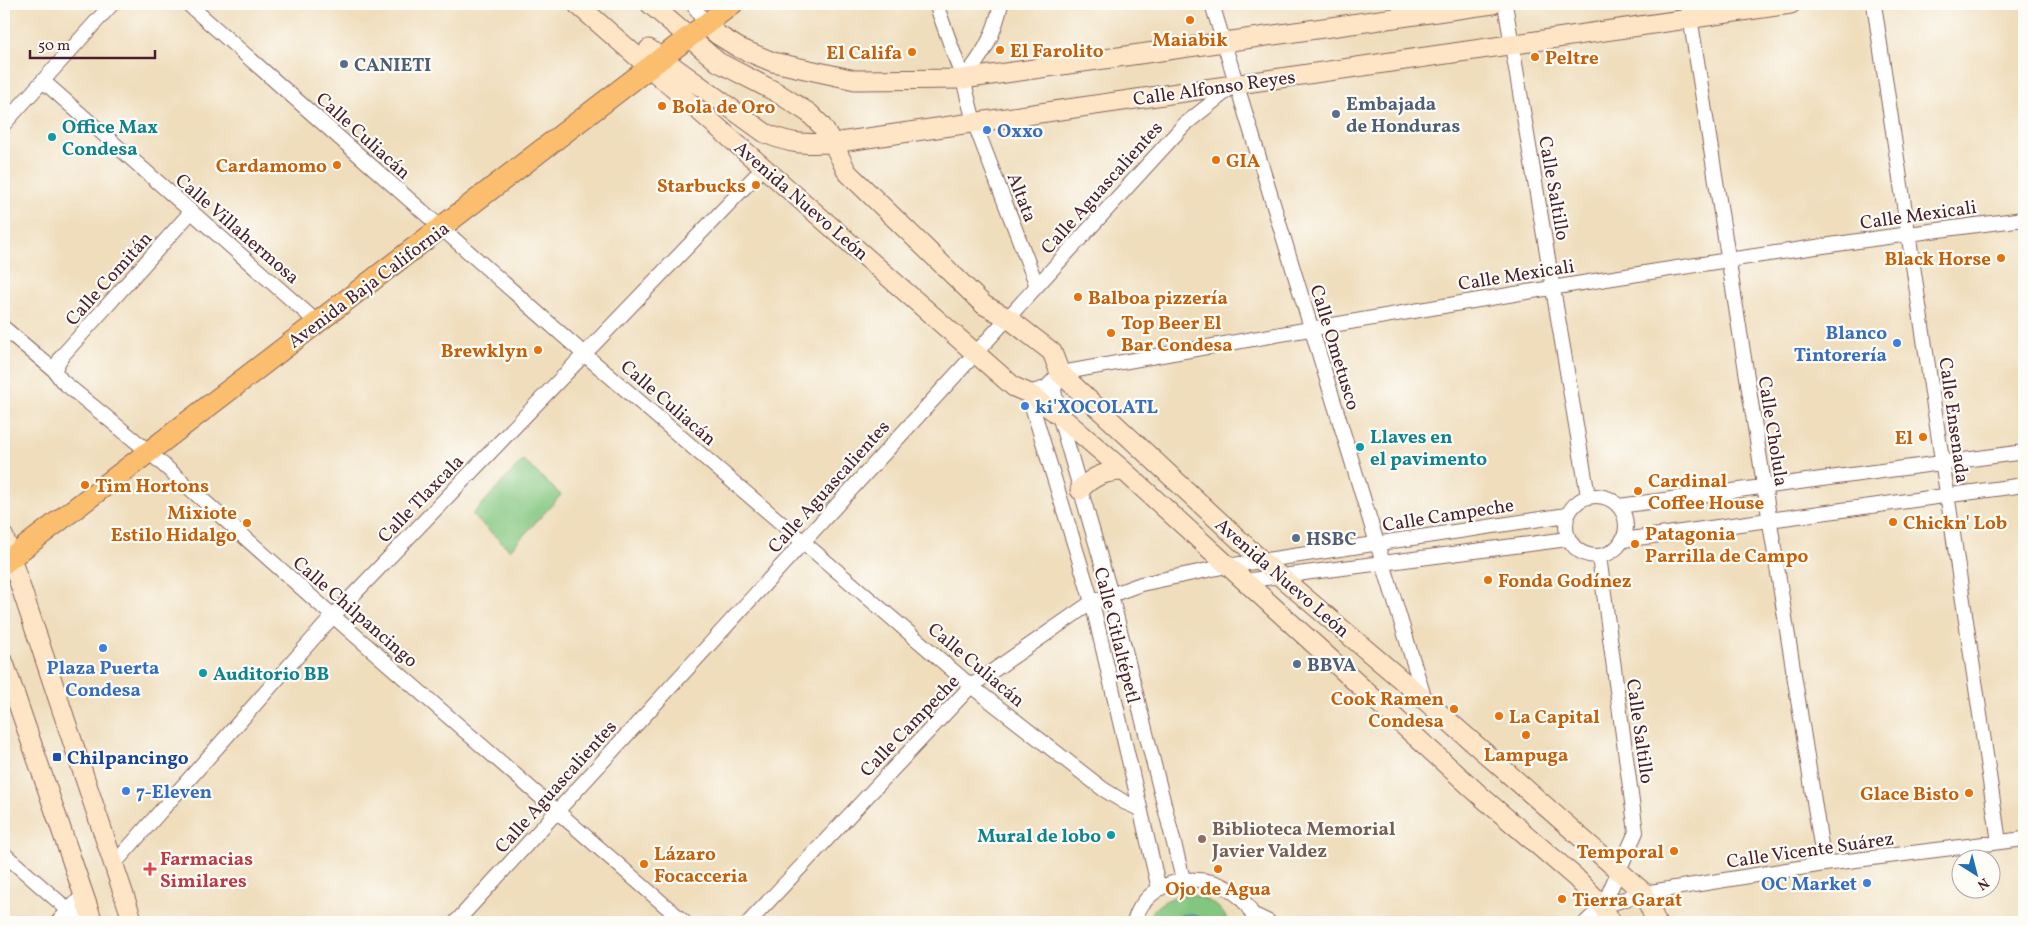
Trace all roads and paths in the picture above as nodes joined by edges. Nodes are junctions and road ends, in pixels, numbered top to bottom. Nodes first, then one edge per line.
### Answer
1 (112, 4) edge
2 (188, 4) edge
3 (577, 4) edge
4 (584, 4) edge
5 (650, 4) edge
6 (693, 4) edge
7 (732, 4) edge
8 (936, 4) edge
9 (1001, 4) edge
10 (1212, 4) edge
11 (1493, 4) edge
12 (1505, 4) edge
13 (1791, 4) edge
14 (1874, 4) edge
15 (1689, 11) edge
16 (705, 24) junction
17 (688, 37) junction
18 (1223, 43) junction
19 (1512, 43) junction
20 (656, 63) junction
21 (963, 79) junction
22 (43, 81) junction
23 (1236, 84) junction
24 (974, 122) junction
25 (4, 124) edge
26 (833, 142) junction
27 (764, 167) junction
28 (191, 212) junction
29 (2024, 219) edge
30 (441, 229) junction
31 (1908, 234) junction
32 (1728, 260) junction
33 (1037, 286) junction
34 (1553, 287) junction
35 (1008, 318) junction
36 (318, 323) junction
37 (4, 328) edge
38 (1311, 328) junction
39 (975, 353) junction
40 (584, 354) junction
41 (54, 370) junction
42 (1060, 373) junction
43 (1028, 393) junction
44 (1059, 415) junction
45 (149, 452) junction
46 (2024, 452) edge
47 (1942, 463) junction
48 (1124, 471) junction
49 (2024, 485) edge
50 (1764, 487) junction
51 (1080, 490) junction
52 (1588, 496) junction
53 (1947, 496) junction
54 (1619, 506) junction
55 (1567, 515) junction
56 (1769, 520) junction
57 (4, 537) edge
58 (1568, 539) junction
59 (1622, 540) junction
60 (803, 542) junction
61 (1376, 544) junction
62 (1599, 556) junction
63 (7, 561) edge
64 (1262, 561) junction
65 (1382, 563) junction
66 (1227, 566) junction
67 (1280, 576) junction
68 (1242, 580) junction
69 (1111, 595) junction
70 (1092, 602) junction
71 (333, 616) junction
72 (4, 663) edge
73 (971, 686) junction
74 (1425, 700) junction
75 (1140, 809) junction
76 (557, 811) junction
77 (2024, 839) edge
78 (1999, 842) junction
79 (4, 854) edge
80 (114, 864) junction
81 (1824, 864) junction
82 (1619, 870) junction
83 (1183, 880) junction
84 (1159, 889) junction
85 (1644, 893) junction
86 (83, 895) junction
87 (68, 910) junction
88 (1607, 914) edge
89 (1253, 918) edge
90 (58, 922) edge
91 (82, 922) edge
92 (93, 922) edge
93 (134, 922) edge
94 (456, 922) edge
95 (684, 922) edge
96 (749, 922) edge
97 (1134, 922) edge
98 (1269, 922) edge
99 (1586, 922) edge
100 (1656, 922) edge

1 - 22 street
2 - 30 street, Calle Culiacán
3 - 20 main road, Avenida Nuevo León
4 - 20 main road, Avenida Nuevo León
5 - 17 main road, Avenida Nuevo León
6 - 16 street
7 - 16 main road, Avenida Baja California
8 - 21 street, Altata
9 - 21 street
10 - 18 street, Calle Ometusco
11 - 18 main road
12 - 19 street, Calle Saltillo
13 - 15 main road, Calle Alfonso Reyes
14 - 31 street, Calle Ensenada
15 - 19 main road, Calle Alfonso Reyes
15 - 32 street, Calle Cholula
16 - 17 main road, Avenida Baja California
16 - 21 main road
17 - 20 main road, Avenida Baja California
17 - 26 main road, Avenida Nuevo León
18 - 21 main road
18 - 23 street, Calle Ometusco
19 - 23 main road, Calle Alfonso Reyes
19 - 34 street, Calle Saltillo
20 - 26 main road, Calle Alfonso Reyes
20 - 27 main road, Avenida Nuevo León
20 - 30 main road, Avenida Baja California
21 - 24 street, Altata
22 - 25 street
22 - 28 street, Calle Villahermosa
23 - 24 main road, Calle Alfonso Reyes
23 - 33 street, Calle Aguascalientes
23 - 38 street, Calle Ometusco
24 - 26 main road, Calle Alfonso Reyes
24 - 33 street, Altata
26 - 35 main road, Avenida Nuevo León
27 - 39 main road, Avenida Nuevo León
27 - 40 street, Calle Tlaxcala
28 - 36 street, Calle Villahermosa
28 - 41 street, Calle Comitán
29 - 31 street, Calle Mexicali
30 - 36 main road, Avenida Baja California
30 - 40 street, Calle Culiacán
31 - 32 street, Calle Mexicali
31 - 47 street, Calle Ensenada
32 - 34 street, Calle Mexicali
32 - 50 street, Calle Cholula
33 - 35 street, Calle Aguascalientes
34 - 38 street, Calle Mexicali
34 - 52 street, Calle Saltillo
35 - 39 street, Calle Aguascalientes
35 - 42 main road, Avenida Nuevo León
36 - 45 main road, Avenida Baja California
37 - 41 street, Calle Chilpancingo
38 - 42 street, Calle Mexicali
38 - 61 street, Calle Ometusco
39 - 43 main road, Avenida Nuevo León
39 - 60 street, Calle Aguascalientes
40 - 60 street, Calle Culiacán
40 - 71 street, Calle Tlaxcala
41 - 45 street, Calle Chilpancingo
42 - 43 street
42 - 44 street
42 - 64 main road, Avenida Nuevo León
43 - 44 main road, Avenida Nuevo León
43 - 70 street, Calle Citlaltépetl
44 - 48 main road, Avenida Nuevo León
44 - 51 street, Calle Citlaltépetl
45 - 63 main road, Avenida Baja California
45 - 71 street, Calle Chilpancingo
46 - 47 street
47 - 50 street
47 - 53 street, Calle Ensenada
48 - 51 main road
48 - 66 main road, Avenida Nuevo León
49 - 53 street
50 - 54 street
50 - 56 street, Calle Cholula
51 - 69 street, Calle Citlaltépetl
52 - 54 street
52 - 55 street
53 - 56 street
53 - 78 street, Calle Ensenada
54 - 59 street
55 - 58 street
55 - 61 street, Calle Campeche
56 - 59 street
56 - 81 street, Calle Cholula
57 - 63 main road
58 - 62 street
58 - 65 street, Calle Campeche
59 - 62 street
60 - 73 street, Calle Culiacán
60 - 76 street, Calle Aguascalientes
61 - 64 street, Calle Campeche
61 - 65 street, Calle Ometusco
62 - 82 street, Calle Saltillo
63 - 80 main road
64 - 66 street, Calle Campeche
64 - 67 main road, Avenida Nuevo León
65 - 67 street, Calle Campeche
65 - 74 street, Calle Ometusco
66 - 68 main road, Avenida Nuevo León
66 - 69 street, Calle Campeche
67 - 68 street, Calle Campeche
67 - 74 main road, Avenida Nuevo León
68 - 88 main road, Avenida Nuevo León
69 - 70 street, Calle Campeche
69 - 83 street, Calle Citlaltépetl
70 - 73 street, Calle Campeche
70 - 75 street, Calle Citlaltépetl
71 - 76 street, Calle Chilpancingo
71 - 80 street, Calle Tlaxcala
72 - 86 main road
73 - 75 street, Calle Culiacán
73 - 96 street, Calle Campeche
74 - 82 main road, Avenida Nuevo León
75 - 84 street, Calle Citlaltépetl
76 - 94 street, Calle Aguascalientes
76 - 95 street, Calle Chilpancingo
77 - 78 street, Calle Vicente Suárez
78 - 81 street, Calle Vicente Suárez
79 - 87 street
80 - 93 main road
81 - 85 street, Calle Vicente Suárez
82 - 85 main road, Avenida Nuevo León
82 - 88 street, Calle Saltillo
83 - 84 street
83 - 89 street
84 - 97 street
85 - 88 street, Calle Vicente Suárez
85 - 100 main road, Avenida Nuevo León
86 - 87 street
86 - 92 main road
87 - 90 street
87 - 91 street
88 - 99 street
89 - 98 street

